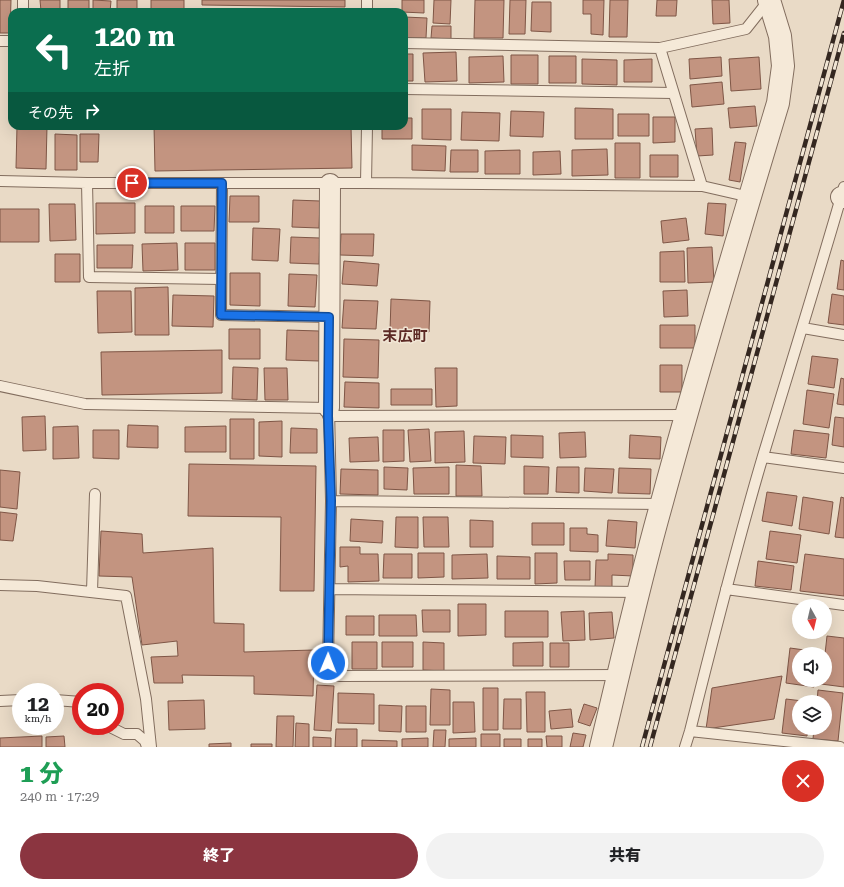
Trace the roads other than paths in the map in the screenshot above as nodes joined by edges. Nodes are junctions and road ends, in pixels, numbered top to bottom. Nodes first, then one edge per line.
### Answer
1 (769, 0) edge
2 (408, 43) edge
3 (660, 48) junction
4 (408, 89) edge
5 (673, 93) junction
6 (367, 130) edge
7 (0, 181) edge
8 (87, 183) junction
9 (222, 183) junction
10 (366, 183) junction
11 (330, 184) junction
12 (702, 186) junction
13 (843, 194) edge
14 (750, 197) junction
15 (221, 279) junction
16 (329, 317) junction
17 (803, 328) junction
18 (844, 335) edge
19 (0, 386) edge
20 (328, 412) junction
21 (686, 415) junction
22 (763, 457) junction
23 (844, 468) edge
24 (95, 494) dead end
25 (331, 501) junction
26 (661, 504) junction
27 (0, 586) edge
28 (330, 589) junction
29 (726, 589) junction
30 (92, 592) junction
31 (639, 592) junction
32 (844, 605) edge
33 (618, 675) junction
34 (12, 700) edge
35 (0, 701) edge
36 (690, 731) junction
37 (124, 734) edge
38 (147, 747) edge
39 (151, 747) edge
40 (601, 747) edge
41 (685, 747) edge
42 (840, 747) edge

1 - 3 lane
1 - 14 street
2 - 3 lane
3 - 5 lane
4 - 5 lane
5 - 12 lane
6 - 10 lane
7 - 8 lane
8 - 9 lane
8 - 15 lane
9 - 11 lane
9 - 15 lane
10 - 11 lane
10 - 12 lane
11 - 16 street
12 - 14 lane
13 - 17 lane
14 - 21 street
15 - 16 lane
16 - 20 street
17 - 18 lane
17 - 22 lane
19 - 20 lane
20 - 21 lane
20 - 25 lane
21 - 26 street
22 - 23 lane
22 - 29 lane
24 - 30 lane
25 - 26 lane
25 - 28 lane
26 - 31 street
27 - 30 lane
28 - 31 lane
28 - 33 lane
29 - 32 lane
29 - 36 lane
30 - 39 lane
31 - 33 street
33 - 40 street
34 - 35 lane
36 - 41 lane
36 - 42 lane
37 - 38 lane

